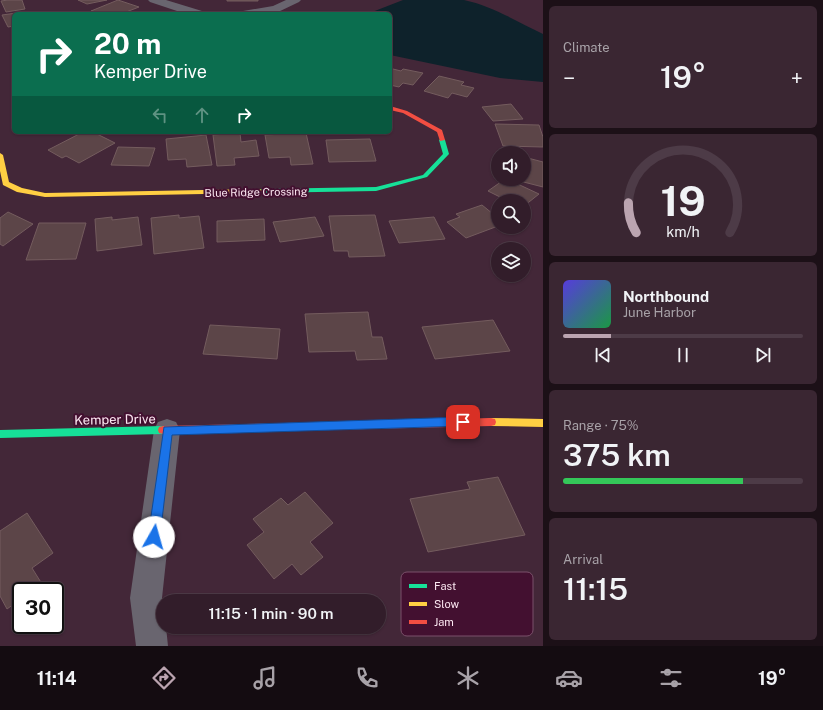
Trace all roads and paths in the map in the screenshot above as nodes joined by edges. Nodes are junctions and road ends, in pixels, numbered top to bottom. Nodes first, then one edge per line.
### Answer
1 (154, 0) edge
2 (294, 0) edge
3 (193, 12) edge
4 (259, 12) edge
5 (392, 109) edge
6 (0, 155) edge
7 (543, 423) edge
8 (167, 430) junction
9 (0, 434) edge
10 (152, 646) edge

1 - 3 street
2 - 4 street
5 - 6 street, Blue Ridge Crossing
7 - 8 street, Kemper Drive
8 - 9 street, Kemper Drive
8 - 10 street

